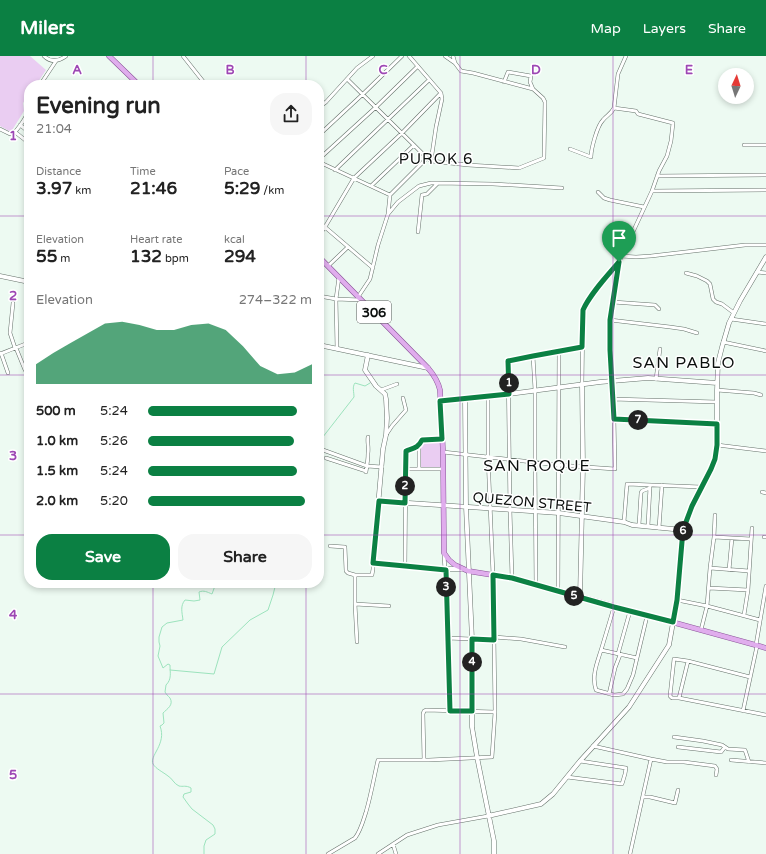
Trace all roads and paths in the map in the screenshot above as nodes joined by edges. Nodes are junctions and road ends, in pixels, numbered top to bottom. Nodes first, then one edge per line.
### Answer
1 (44, 56) edge
2 (66, 56) edge
3 (109, 56) edge
4 (182, 56) edge
5 (373, 56) edge
6 (402, 56) edge
7 (409, 56) edge
8 (453, 56) edge
9 (626, 56) edge
10 (447, 57) edge
11 (56, 61) junction
12 (455, 63) junction
13 (417, 67) junction
14 (347, 79) junction
15 (44, 80) edge
16 (134, 80) edge
17 (202, 80) edge
18 (429, 80) junction
19 (504, 82) junction
20 (533, 89) junction
21 (440, 93) junction
22 (363, 94) junction
23 (324, 103) edge
24 (376, 107) junction
25 (614, 108) junction
26 (388, 119) junction
27 (24, 120) edge
28 (20, 125) junction
29 (24, 128) edge
30 (0, 129) edge
31 (324, 130) edge
32 (15, 132) junction
33 (402, 133) junction
34 (24, 139) edge
35 (744, 144) dead end
36 (414, 145) junction
37 (766, 145) edge
38 (570, 149) dead end
39 (324, 154) edge
40 (427, 158) junction
41 (431, 161) junction
42 (324, 164) edge
43 (335, 170) junction
44 (766, 175) edge
45 (657, 176) junction
46 (354, 178) junction
47 (438, 183) junction
48 (371, 186) junction
49 (562, 188) dead end
50 (766, 190) edge
51 (652, 191) junction
52 (598, 192) dead end
53 (390, 195) junction
54 (398, 202) junction
55 (644, 207) junction
56 (388, 214) junction
57 (325, 227) joint
58 (418, 232) dead end
59 (766, 245) edge
60 (348, 247) junction
61 (621, 256) junction
62 (766, 257) edge
63 (324, 262) edge
64 (619, 262) junction
65 (328, 266) junction
66 (373, 268) junction
67 (758, 272) junction
68 (686, 273) dead end
69 (766, 273) edge
70 (0, 276) edge
71 (339, 277) junction
72 (24, 281) edge
73 (324, 297) edge
74 (336, 298) junction
75 (360, 299) junction
76 (613, 302) junction
77 (13, 303) dead end
78 (659, 309) dead end
79 (734, 313) junction
80 (610, 320) junction
81 (731, 320) junction
82 (766, 324) edge
83 (697, 333) dead end
84 (723, 342) junction
85 (24, 345) edge
86 (324, 346) edge
87 (582, 347) junction
88 (16, 348) junction
89 (337, 349) junction
90 (660, 349) dead end
91 (559, 351) junction
92 (766, 351) edge
93 (1, 354) edge
94 (368, 355) junction
95 (533, 356) junction
96 (24, 368) edge
97 (428, 368) junction
98 (8, 373) dead end
99 (656, 379) junction
100 (612, 382) junction
101 (717, 383) junction
102 (397, 384) dead end
103 (582, 384) junction
104 (559, 387) junction
105 (381, 390) junction
106 (535, 390) junction
107 (717, 390) junction
108 (509, 394) junction
109 (761, 395) dead end
110 (488, 396) junction
111 (403, 398) dead end
112 (465, 399) junction
113 (612, 399) junction
114 (440, 401) junction
115 (717, 402) junction
116 (614, 419) junction
117 (717, 424) junction
118 (386, 435) junction
119 (368, 437) dead end
120 (442, 439) junction
121 (419, 445) junction
122 (717, 445) junction
123 (324, 450) edge
124 (766, 451) edge
125 (443, 452) junction
126 (466, 454) junction
127 (488, 456) junction
128 (326, 458) dead end
129 (509, 459) junction
130 (534, 462) junction
131 (558, 465) junction
132 (367, 466) junction
133 (382, 467) junction
134 (583, 467) junction
135 (405, 469) junction
136 (419, 469) junction
137 (444, 470) junction
138 (662, 485) junction
139 (650, 486) junction
140 (701, 488) junction
141 (379, 501) junction
142 (405, 503) junction
143 (444, 506) junction
144 (466, 507) junction
145 (490, 509) junction
146 (510, 510) junction
147 (535, 512) junction
148 (558, 513) junction
149 (715, 515) dead end
150 (581, 516) junction
151 (624, 522) junction
152 (639, 525) junction
153 (648, 526) junction
154 (659, 528) junction
155 (752, 528) dead end
156 (683, 530) junction
157 (714, 537) junction
158 (732, 538) junction
159 (750, 539) junction
160 (330, 546) dead end
161 (444, 553) junction
162 (373, 563) junction
163 (405, 566) junction
164 (710, 568) junction
165 (461, 569) junction
166 (446, 570) junction
167 (729, 570) junction
168 (468, 571) junction
169 (750, 571) junction
170 (355, 575) junction
171 (493, 575) junction
172 (512, 578) junction
173 (536, 585) junction
174 (766, 586) edge
175 (709, 588) junction
176 (748, 590) junction
177 (558, 591) junction
178 (580, 597) junction
179 (677, 600) junction
180 (355, 604) junction
181 (389, 606) dead end
182 (707, 606) junction
183 (614, 607) junction
184 (630, 611) junction
185 (647, 616) junction
186 (744, 616) junction
187 (760, 620) junction
188 (673, 622) junction
189 (701, 630) junction
190 (448, 638) junction
191 (494, 638) junction
192 (472, 639) junction
193 (357, 642) dead end
194 (756, 646) junction
195 (565, 647) dead end
196 (766, 648) edge
197 (601, 650) junction
198 (619, 654) junction
199 (637, 658) junction
200 (688, 661) junction
201 (750, 677) junction
202 (609, 694) junction
203 (679, 698) junction
204 (450, 711) junction
205 (472, 711) junction
206 (743, 711) junction
207 (495, 712) junction
208 (766, 715) edge
209 (674, 737) dead end
210 (593, 746) junction
211 (678, 747) dead end
212 (724, 747) junction
213 (477, 757) junction
214 (651, 759) junction
215 (424, 760) junction
216 (580, 760) junction
217 (731, 760) dead end
218 (749, 762) junction
219 (766, 764) edge
220 (716, 774) dead end
221 (567, 777) junction
222 (678, 790) dead end
223 (643, 797) junction
224 (488, 816) junction
225 (394, 844) junction
226 (384, 852) edge
227 (328, 854) edge
228 (378, 854) edge
229 (396, 854) edge
230 (494, 854) edge
231 (630, 854) edge

1 - 11 street
2 - 11 street
3 - 16 main road
4 - 17 street
5 - 14 street
6 - 22 street
7 - 13 street
8 - 12 street
9 - 25 street
10 - 12 street
11 - 15 street
12 - 19 street
13 - 18 street
13 - 24 street
14 - 22 street
14 - 23 street
18 - 21 street
18 - 26 street
19 - 20 street
19 - 20 street
20 - 41 street
21 - 33 street
21 - 41 street
22 - 24 street
22 - 31 street
24 - 26 street
24 - 39 street
25 - 38 street
25 - 45 street
26 - 33 street
26 - 43 street
27 - 28 street
28 - 29 street
28 - 32 street
30 - 32 street
32 - 34 street
33 - 36 street
33 - 46 street
35 - 37 street
36 - 40 street
36 - 48 street
40 - 41 street
40 - 53 street
42 - 43 street
43 - 46 street
44 - 45 street
45 - 51 street
46 - 48 street
46 - 57 street
47 - 49 street
47 - 54 street
47 - 58 street
48 - 53 street
50 - 51 street
51 - 55 street
52 - 55 street
53 - 54 street
53 - 56 street
54 - 56 street
55 - 61 street
56 - 66 street
57 - 60 street
59 - 61 street
60 - 65 street
60 - 66 street
61 - 64 street
62 - 67 street
63 - 65 main road, 306
64 - 76 street
64 - 87 street
65 - 71 main road, 306
66 - 75 street
67 - 69 street
67 - 79 street
68 - 79 street
70 - 72 street
71 - 74 street
71 - 75 main road, 306
73 - 74 street
74 - 75 street
74 - 89 street
75 - 97 main road, 306
76 - 78 street
76 - 80 street
77 - 88 street
79 - 81 street
80 - 83 street
80 - 100 street
81 - 82 street
81 - 84 street
84 - 92 street
84 - 101 street
85 - 88 street
86 - 89 street
87 - 91 street
87 - 103 street
88 - 93 street
88 - 96 street
89 - 94 street
90 - 99 street
91 - 95 street
91 - 104 street
93 - 98 street
94 - 97 street
94 - 105 street
95 - 106 street
95 - 108 street
97 - 114 main road, 306
99 - 100 street
99 - 101 street
100 - 103 street
100 - 113 street
101 - 107 street
102 - 105 street
103 - 104 street
103 - 134 street
104 - 106 street
104 - 131 street
105 - 118 street
106 - 108 street
106 - 130 street
107 - 109 street
107 - 115 street
108 - 110 street
108 - 129 street
110 - 112 street
110 - 127 street
111 - 118 street
112 - 114 street
112 - 126 street
113 - 115 street
113 - 116 street
114 - 120 main road, 306
115 - 117 street
116 - 117 street
116 - 134 street
117 - 122 street
118 - 133 street
119 - 132 street
120 - 121 street
120 - 125 main road, 306
121 - 135 street
121 - 136 street
122 - 124 street
122 - 140 street
123 - 132 street
125 - 126 street
125 - 137 main road, 306
126 - 127 street
126 - 144 street
127 - 129 street
127 - 145 street
128 - 132 street
129 - 130 street
129 - 146 street
130 - 131 street
130 - 147 street
131 - 134 street
131 - 148 street
132 - 133 street
133 - 141 street
134 - 150 street
135 - 136 street
135 - 142 street
136 - 137 street
137 - 143 main road, 306
138 - 139 street
138 - 140 street
138 - 154 street
139 - 151 street
139 - 152 street
139 - 153 street
140 - 156 street
141 - 142 street, QUEZON STREET
141 - 162 street
142 - 143 street, QUEZON STREET
142 - 163 street
143 - 144 street, QUEZON STREET
143 - 161 main road, 306
144 - 145 street, QUEZON STREET
144 - 168 street
145 - 146 street, QUEZON STREET
145 - 171 street
146 - 147 street, QUEZON STREET
146 - 172 street
147 - 148 street, QUEZON STREET
147 - 173 street
148 - 150 street, QUEZON STREET
148 - 177 street
149 - 157 street
150 - 151 street, QUEZON STREET
150 - 178 street
151 - 152 street, QUEZON STREET
152 - 153 street, QUEZON STREET
153 - 154 street, QUEZON STREET
154 - 156 street, QUEZON STREET
155 - 159 street
156 - 179 street
157 - 158 street
157 - 164 street
158 - 159 street
158 - 167 street
159 - 169 street
160 - 170 street
161 - 165 main road
161 - 166 street
162 - 163 street
162 - 170 street
163 - 166 street
164 - 167 street
164 - 175 street
165 - 166 street
165 - 168 main road
166 - 190 street
167 - 169 street
168 - 171 main road
168 - 192 street
169 - 176 street
170 - 180 street
171 - 172 main road
171 - 191 street
172 - 173 main road
173 - 177 main road
174 - 187 street
175 - 176 street
175 - 182 street
176 - 186 street
177 - 178 main road
178 - 183 main road
179 - 182 street
179 - 188 street
180 - 181 street
180 - 193 street
182 - 186 street
182 - 189 street
183 - 184 main road
183 - 197 street
184 - 185 main road
184 - 198 street
185 - 188 main road
185 - 199 street
186 - 187 street
187 - 194 street
188 - 189 main road
188 - 210 street
189 - 194 main road
190 - 192 street
190 - 204 street
191 - 192 street
191 - 195 street
191 - 207 street
192 - 205 street
194 - 196 main road
194 - 201 street
197 - 198 street
197 - 202 street
198 - 199 street
198 - 202 street
199 - 202 street
200 - 201 street
200 - 203 street
200 - 203 street
201 - 206 street
203 - 206 street
204 - 205 street
204 - 215 street
205 - 207 street
205 - 213 street
206 - 208 street
207 - 213 street
209 - 212 street
210 - 214 street
210 - 216 street
211 - 212 street
212 - 218 street
213 - 215 street
213 - 224 street
214 - 220 street
214 - 223 street
215 - 227 street
216 - 221 street
216 - 221 street
217 - 218 street
218 - 219 street
221 - 224 street
222 - 223 street
223 - 231 street
224 - 225 street
224 - 230 street
225 - 226 street
225 - 229 street
226 - 228 street

